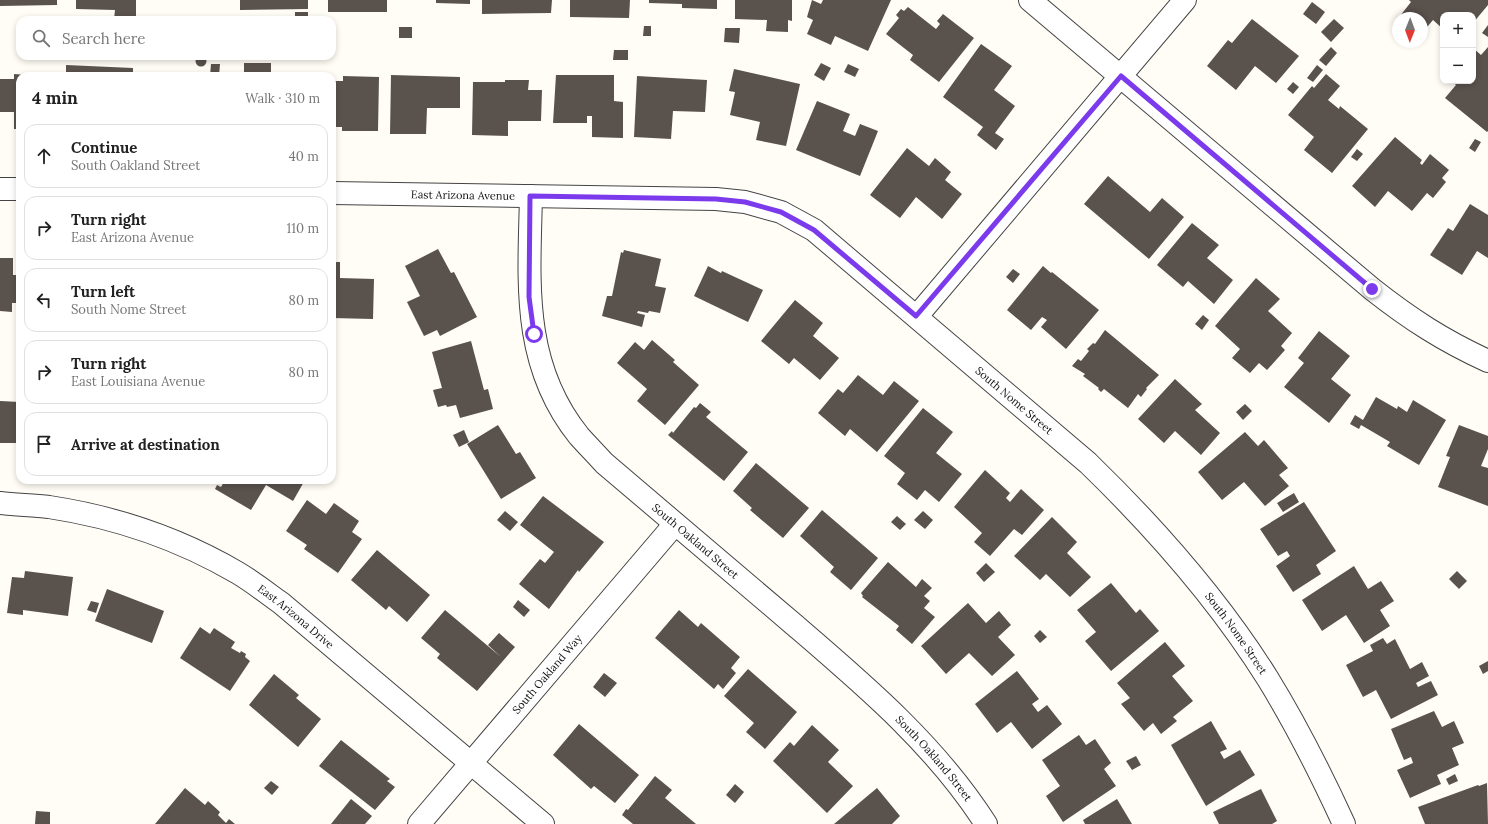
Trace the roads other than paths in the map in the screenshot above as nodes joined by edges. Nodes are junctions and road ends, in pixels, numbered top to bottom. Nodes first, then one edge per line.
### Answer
1 (1030, 0) edge
2 (1185, 0) edge
3 (1121, 76) junction
4 (0, 189) edge
5 (16, 189) edge
6 (336, 194) edge
7 (530, 196) junction
8 (916, 316) junction
9 (1488, 361) edge
10 (0, 503) edge
11 (675, 524) junction
12 (472, 764) junction
13 (419, 824) edge
14 (543, 824) edge
15 (986, 824) edge
16 (1344, 824) edge

1 - 3 street
2 - 3 street
3 - 8 street
3 - 9 street
4 - 5 street
6 - 7 street, East Arizona Avenue
7 - 8 street, East Arizona Avenue
7 - 11 street, South Oakland Street
8 - 16 street, South Nome Street
10 - 12 street, East Arizona Drive
11 - 12 street, South Oakland Way
11 - 15 street, South Oakland Street
12 - 13 street, South Oakland Way
12 - 14 street, East Arizona Drive

